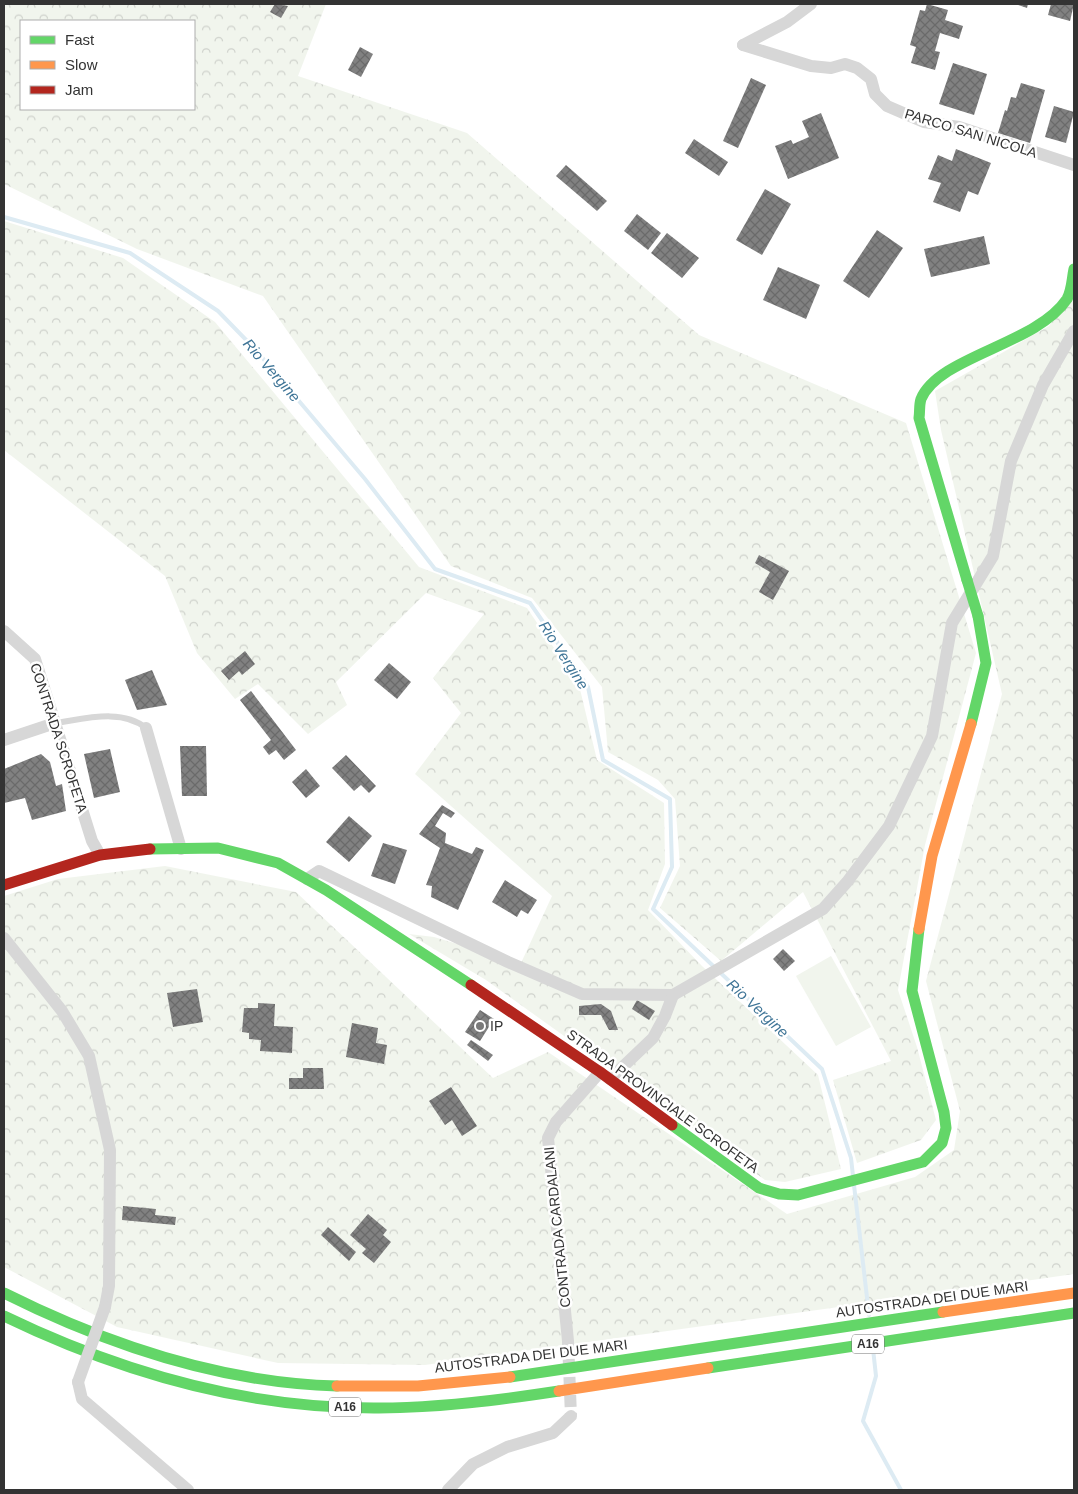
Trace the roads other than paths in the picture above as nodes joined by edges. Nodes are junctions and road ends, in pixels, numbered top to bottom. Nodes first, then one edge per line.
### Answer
1 (811, 4) edge
2 (1074, 165) edge
3 (1074, 269) edge
4 (1074, 331) edge
5 (4, 631) edge
6 (55, 723) junction
7 (146, 728) joint
8 (4, 740) edge
9 (181, 849) junction
10 (100, 855) junction
11 (307, 879) junction
12 (4, 885) edge
13 (4, 938) edge
14 (674, 995) junction
15 (605, 1076) junction
16 (4, 1293) edge
17 (1074, 1293) edge
18 (1074, 1313) edge
19 (4, 1316) edge
20 (568, 1341) tunnel mouth
21 (571, 1416) dead end
22 (188, 1490) edge
23 (448, 1490) edge

1 - 2 street, PARCO SAN NICOLA
3 - 15 main road, STRADA PROVINCIALE SCROFETA, bridge
4 - 14 street
5 - 6 street, CONTRADA SCROFETA
6 - 7 lane
6 - 8 street
6 - 10 street, CONTRADA SCROFETA
7 - 9 street
9 - 10 main road, STRADA PROVINCIALE SCROFETA
9 - 11 main road, STRADA PROVINCIALE SCROFETA
10 - 12 main road, STRADA PROVINCIALE SCROFETA
11 - 14 street
11 - 15 main road, STRADA PROVINCIALE SCROFETA
13 - 22 street, bridge
14 - 15 street, CONTRADA CARDALANI
15 - 20 street, CONTRADA CARDALANI
16 - 17 main road, AUTOSTRADA DEI DUE MARI / A16
18 - 19 main road, A16
21 - 23 street

